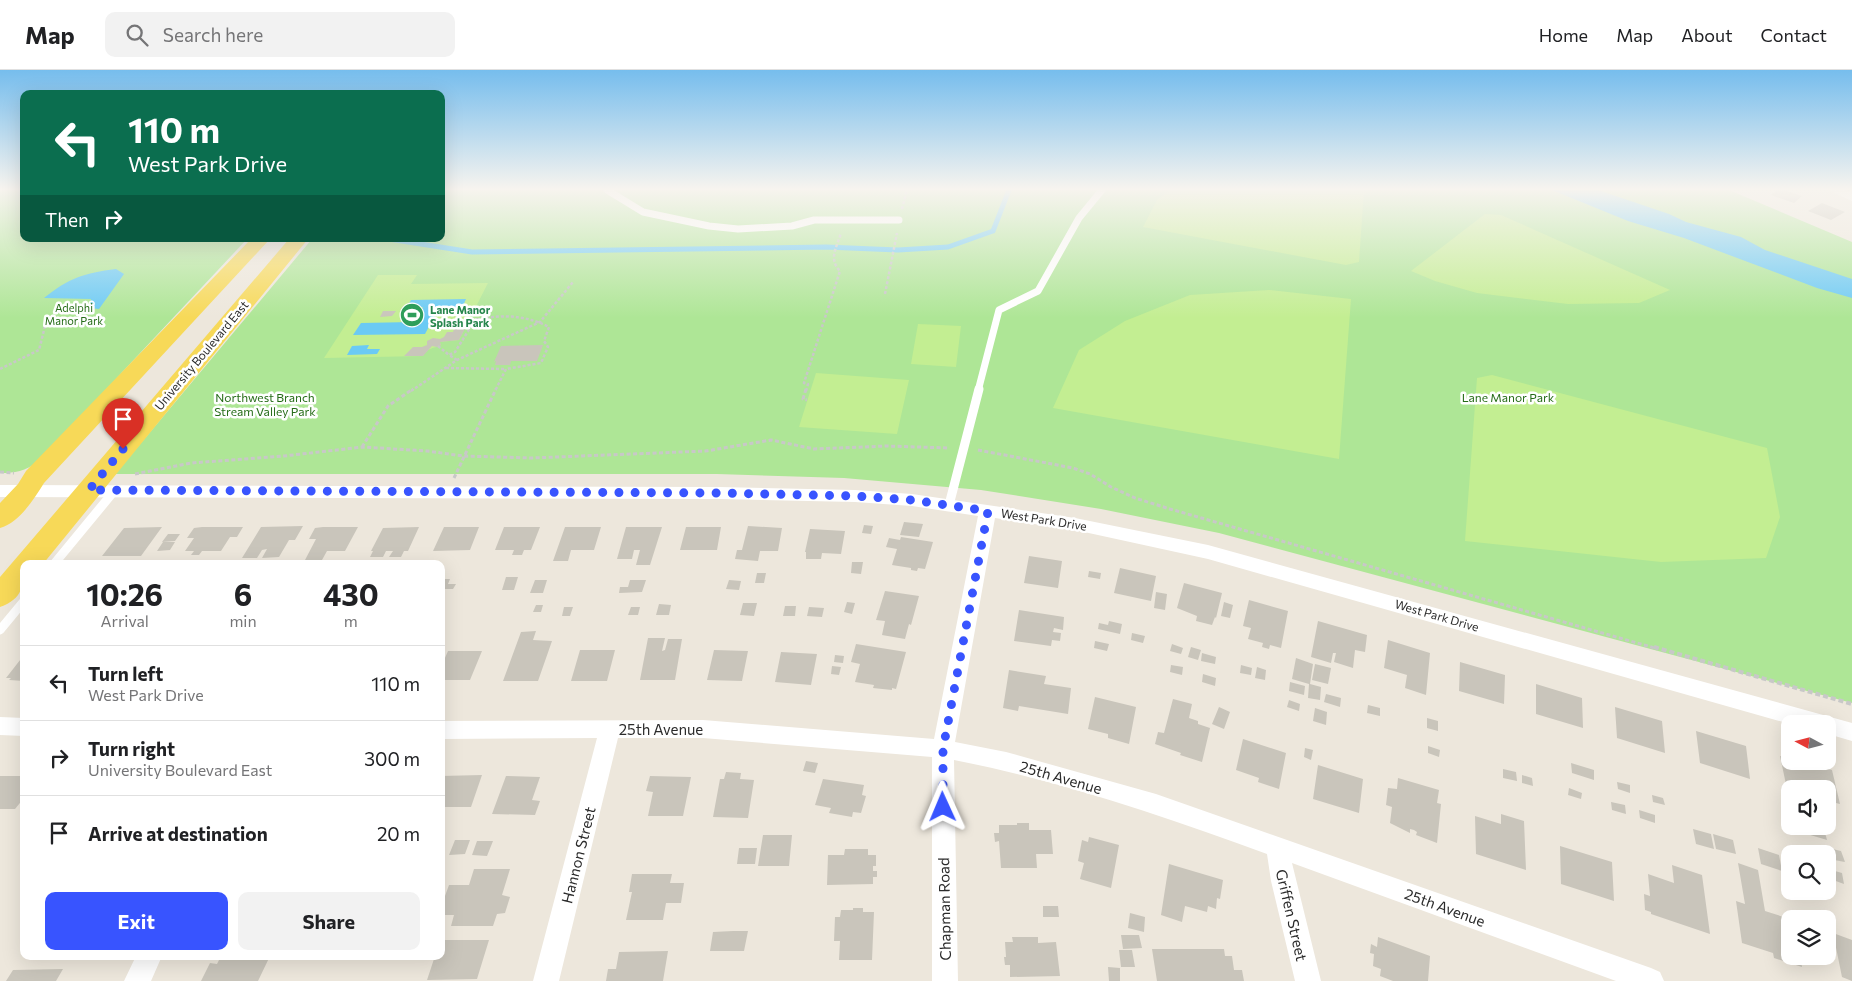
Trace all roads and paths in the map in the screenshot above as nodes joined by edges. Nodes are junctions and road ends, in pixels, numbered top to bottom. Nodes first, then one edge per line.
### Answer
1 (841, 232) dead end
2 (897, 233) dead end
3 (1071, 233) edge
4 (257, 242) edge
5 (296, 242) edge
6 (281, 260) joint
7 (573, 282) dead end
8 (885, 294) dead end
9 (47, 318) dead end
10 (540, 322) junction
11 (438, 346) dead end
12 (449, 355) junction
13 (458, 360) junction
14 (444, 368) junction
15 (0, 369) edge
16 (506, 370) junction
17 (807, 400) dead end
18 (362, 447) dead end
19 (0, 472) edge
20 (22, 481) junction
21 (89, 490) junction
22 (115, 490) junction
23 (0, 491) edge
24 (448, 493) junction
25 (949, 505) junction
26 (988, 511) junction
27 (0, 519) edge
28 (30, 560) edge
29 (57, 560) edge
30 (20, 573) edge
31 (0, 596) edge
32 (20, 606) edge
33 (0, 630) edge
34 (1790, 715) edge
35 (0, 726) edge
36 (20, 726) edge
37 (1836, 727) edge
38 (610, 729) junction
39 (445, 730) edge
40 (1852, 732) edge
41 (943, 749) junction
42 (1278, 848) junction
43 (148, 960) edge
44 (137, 981) edge
45 (546, 981) edge
46 (945, 981) edge
47 (1308, 981) edge
48 (1651, 981) edge

1 - 17 path
2 - 8 path
3 - 25 lane
4 - 20 main road
5 - 6 main road, University Boulevard East
6 - 21 main road, University Boulevard East
7 - 10 path
9 - 15 path
10 - 12 path
10 - 13 path
10 - 16 path
11 - 12 path
12 - 13 path
13 - 14 path
14 - 16 path
14 - 18 path
16 - 24 path
19 - 20 path
20 - 21 street, West Park Drive
20 - 23 street, West Park Drive
20 - 27 main road
21 - 22 street, West Park Drive
21 - 28 main road, University Boulevard East
22 - 24 street, West Park Drive
22 - 29 lane
24 - 25 street, West Park Drive
25 - 26 street, West Park Drive
26 - 34 street, West Park Drive
26 - 41 street, Chapman Road
30 - 31 main road
32 - 33 lane
35 - 36 street
37 - 40 street
38 - 39 street, 25th Avenue
38 - 41 street, 25th Avenue
38 - 45 street, Hannon Street
41 - 42 street, 25th Avenue
41 - 46 street, Chapman Road
42 - 47 street, Griffen Street
42 - 48 street, 25th Avenue
43 - 44 street

